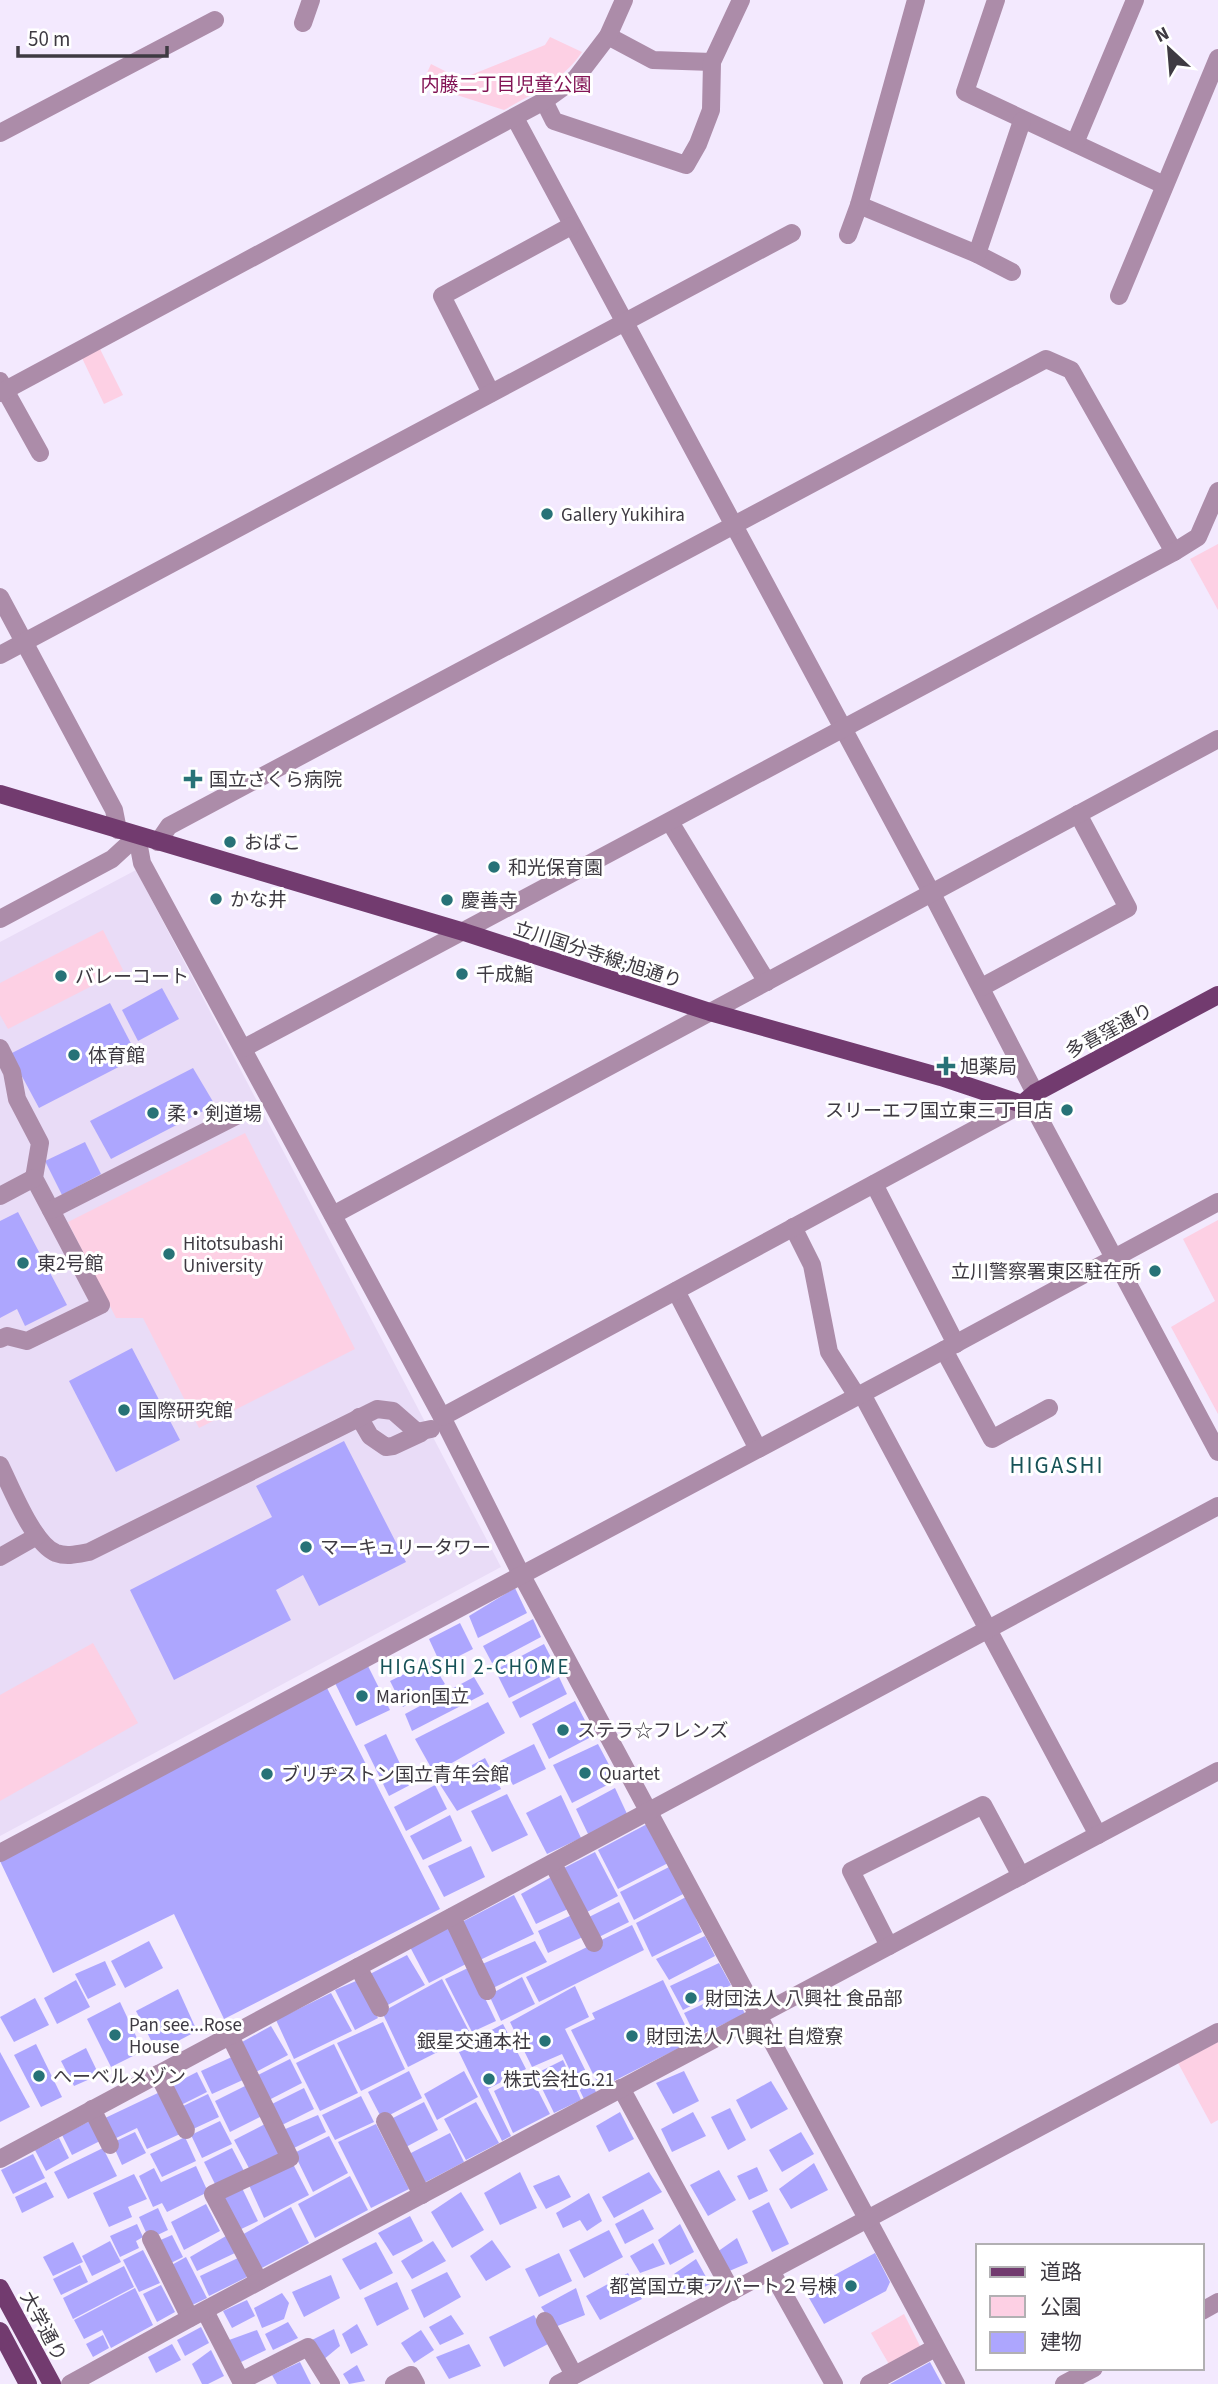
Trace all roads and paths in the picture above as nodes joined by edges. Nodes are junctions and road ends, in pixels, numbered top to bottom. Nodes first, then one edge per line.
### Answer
1 (311, 0) edge
2 (624, 0) edge
3 (741, 0) edge
4 (916, 0) edge
5 (1135, 0) edge
6 (992, 1) edge
7 (215, 20) dead end
8 (303, 23) dead end
9 (608, 37) junction
10 (1218, 58) edge
11 (712, 62) junction
12 (544, 102) junction
13 (515, 118) junction
14 (1023, 121) junction
15 (0, 133) edge
16 (1076, 143) junction
17 (1164, 185) junction
18 (859, 205) junction
19 (571, 226) junction
20 (792, 233) dead end
21 (848, 235) dead end
22 (977, 254) junction
23 (1012, 272) dead end
24 (1119, 296) dead end
25 (623, 323) junction
26 (2, 388) edge
27 (491, 393) junction
28 (40, 453) dead end
29 (1218, 491) edge
30 (734, 525) junction
31 (1174, 552) junction
32 (0, 597) edge
33 (24, 642) junction
34 (0, 655) edge
35 (842, 730) junction
36 (1218, 739) edge
37 (0, 794) edge
38 (1078, 814) junction
39 (670, 822) junction
40 (118, 830) junction
41 (137, 836) junction
42 (158, 842) junction
43 (931, 892) junction
44 (0, 919) edge
45 (464, 932) junction
46 (767, 982) junction
47 (982, 987) junction
48 (1218, 995) edge
49 (710, 1012) junction
50 (0, 1048) edge
51 (244, 1048) junction
52 (1029, 1098) junction
53 (238, 1115) dead end
54 (34, 1178) junction
55 (874, 1184) junction
56 (0, 1196) edge
57 (1218, 1202) edge
58 (51, 1210) junction
59 (333, 1215) junction
60 (793, 1227) junction
61 (1114, 1258) junction
62 (676, 1290) junction
63 (0, 1339) edge
64 (950, 1347) junction
65 (859, 1395) junction
66 (1049, 1408) dead end
67 (359, 1417) junction
68 (431, 1426) junction
69 (758, 1448) junction
70 (1218, 1452) edge
71 (0, 1465) edge
72 (1218, 1506) edge
73 (37, 1536) junction
74 (0, 1557) edge
75 (521, 1574) junction
76 (988, 1628) junction
77 (1218, 1771) edge
78 (650, 1811) junction
79 (1098, 1835) junction
80 (0, 1853) edge
81 (553, 1864) junction
82 (1021, 1876) junction
83 (452, 1917) junction
84 (594, 1943) dead end
85 (889, 1946) junction
86 (358, 1967) junction
87 (487, 1991) dead end
88 (380, 2008) dead end
89 (758, 2014) junction
90 (1218, 2032) edge
91 (230, 2036) junction
92 (158, 2074) junction
93 (621, 2088) junction
94 (92, 2109) junction
95 (385, 2121) dead end
96 (186, 2130) dead end
97 (110, 2145) dead end
98 (0, 2159) edge
99 (422, 2195) junction
100 (867, 2219) junction
101 (151, 2239) dead end
102 (771, 2271) junction
103 (259, 2281) junction
104 (0, 2288) edge
105 (732, 2291) junction
106 (198, 2314) junction
107 (545, 2321) dead end
108 (0, 2331) edge
109 (935, 2348) junction
110 (1090, 2370) edge
111 (574, 2375) junction
112 (28, 2384) edge
113 (52, 2384) edge
114 (70, 2384) edge
115 (331, 2384) edge
116 (394, 2384) edge
117 (416, 2384) edge
118 (558, 2384) edge
119 (834, 2384) edge
120 (869, 2384) edge
121 (956, 2384) edge
122 (1064, 2384) edge

1 - 8 street
2 - 9 street
3 - 11 street
4 - 18 street
5 - 16 street
6 - 14 street
7 - 15 street
9 - 11 street
9 - 12 street
10 - 17 street
11 - 12 street
12 - 13 street
13 - 19 street
13 - 26 street
14 - 16 street
14 - 22 street
16 - 17 street
17 - 24 street
18 - 21 street
18 - 22 street
19 - 25 street
19 - 27 street
20 - 25 street
22 - 23 street
25 - 27 street
25 - 30 street
26 - 28 street
27 - 33 street
29 - 31 street
30 - 31 street
30 - 35 street
30 - 42 street
31 - 35 street
32 - 33 street
33 - 34 street
33 - 40 street
35 - 39 street
35 - 43 street
36 - 38 street
37 - 40 main road, 立川国分寺線;旭通り
38 - 43 street
38 - 47 street
39 - 45 street
39 - 46 street
40 - 41 main road, 立川国分寺線;旭通り
41 - 42 main road, 立川国分寺線;旭通り
41 - 44 street
41 - 51 street
42 - 45 main road, 立川国分寺線;旭通り
43 - 46 street
43 - 47 street
45 - 49 main road, 立川国分寺線;旭通り
45 - 51 street
46 - 49 street
47 - 52 street
48 - 52 main road, 多喜窪通り
49 - 52 main road, 立川国分寺線;旭通り
49 - 59 street
50 - 54 street
51 - 59 street
52 - 55 street
52 - 61 street
53 - 58 street
54 - 56 street
54 - 58 street
55 - 60 street
55 - 64 street
57 - 61 street
58 - 63 street
59 - 68 street
60 - 62 street
60 - 65 street
61 - 64 street
61 - 70 street
62 - 68 street
62 - 69 street
64 - 65 street
64 - 66 street
65 - 69 street
65 - 76 street
67 - 68 street
67 - 68 street
67 - 73 street
68 - 75 street
69 - 75 street
71 - 73 street
72 - 76 street
73 - 74 street
75 - 78 street
75 - 80 street
76 - 78 street
76 - 79 street
77 - 79 street
78 - 81 street
78 - 89 street
79 - 82 street
81 - 83 street
81 - 84 street
82 - 85 street
82 - 85 street
83 - 86 street
83 - 87 street
85 - 89 street
86 - 88 street
86 - 91 street
89 - 93 street
89 - 100 street
90 - 100 street
91 - 92 street
91 - 103 street
92 - 94 street
92 - 96 street
93 - 99 street
93 - 105 street
94 - 97 street
94 - 98 street
95 - 99 street
99 - 103 street
100 - 102 street
100 - 109 street
101 - 106 street
102 - 105 street
102 - 119 street
103 - 106 street
104 - 113 main road, 大学通り
105 - 111 street
106 - 114 street
106 - 115 street
107 - 111 street
108 - 112 main road
109 - 120 street
109 - 121 street
110 - 122 street
111 - 118 street
116 - 117 street

